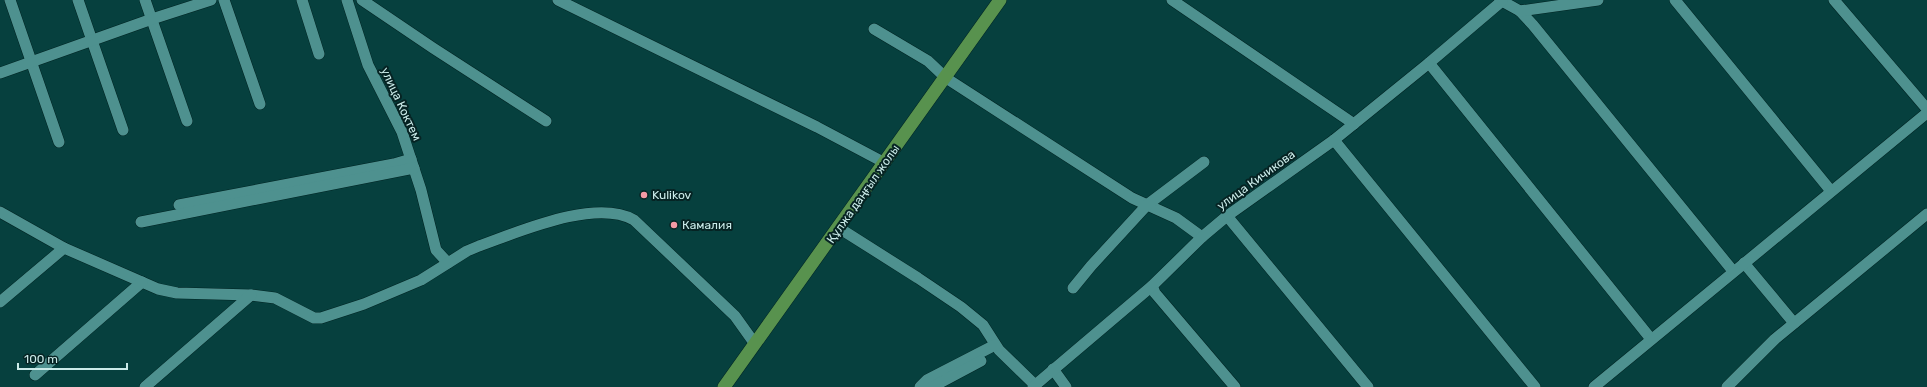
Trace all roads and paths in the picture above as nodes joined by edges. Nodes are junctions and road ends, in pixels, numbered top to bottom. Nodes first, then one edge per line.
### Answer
1 (10, 0) edge
2 (78, 0) edge
3 (145, 0) edge
4 (211, 0) edge
5 (224, 0) edge
6 (302, 0) edge
7 (347, 0) edge
8 (362, 0) edge
9 (558, 0) edge
10 (1000, 0) edge
11 (1172, 0) edge
12 (1598, 0) edge
13 (1675, 0) edge
14 (1834, 0) edge
15 (1501, 1) edge
16 (1520, 11) junction
17 (152, 19) junction
18 (874, 29) dead end
19 (92, 40) junction
20 (319, 54) dead end
21 (32, 61) junction
22 (1429, 64) junction
23 (0, 73) edge
24 (946, 78) junction
25 (260, 104) dead end
26 (1927, 109) edge
27 (1927, 113) edge
28 (187, 121) dead end
29 (546, 121) dead end
30 (1354, 124) junction
31 (123, 130) dead end
32 (1334, 140) junction
33 (59, 142) dead end
34 (1204, 162) dead end
35 (413, 163) junction
36 (885, 163) junction
37 (1831, 191) junction
38 (179, 205) dead end
39 (1147, 205) junction
40 (0, 212) edge
41 (1927, 214) edge
42 (1227, 216) junction
43 (141, 222) dead end
44 (839, 228) junction
45 (1202, 237) junction
46 (64, 248) junction
47 (448, 263) junction
48 (1744, 263) junction
49 (1734, 271) junction
50 (142, 282) junction
51 (1152, 286) junction
52 (1073, 288) dead end
53 (251, 295) junction
54 (0, 302) edge
55 (1794, 323) junction
56 (1651, 339) junction
57 (755, 344) junction
58 (997, 347) junction
59 (1053, 369) junction
60 (35, 375) dead end
61 (1034, 386) edge
62 (145, 387) edge
63 (724, 387) edge
64 (920, 387) edge
65 (932, 387) edge
66 (1066, 387) edge
67 (1235, 387) edge
68 (1368, 387) edge
69 (1535, 387) edge
70 (1594, 387) edge
71 (1727, 387) edge

1 - 21 street
2 - 19 street
3 - 17 street
4 - 17 street
5 - 25 street
6 - 20 street
7 - 35 street, улица Коктем
8 - 29 street
9 - 36 street
10 - 24 main road, Құлжа даңғыл жолы
11 - 30 street
12 - 16 street
13 - 37 street
14 - 26 street
15 - 16 street
15 - 22 street, улица Кичикова
16 - 49 street
17 - 19 street
17 - 28 street
18 - 24 street
19 - 21 street
19 - 31 street
21 - 23 street
21 - 33 street
22 - 30 street, улица Кичикова
22 - 56 street
24 - 36 main road, Құлжа даңғыл жолы
24 - 39 street
27 - 37 street
30 - 32 street, улица Кичикова
32 - 42 street, улица Кичикова
32 - 69 street
34 - 39 street
35 - 38 street
35 - 43 street
35 - 47 street, улица Коктем
36 - 44 main road, Құлжа даңғыл жолы
37 - 48 street
39 - 45 street
39 - 52 street
40 - 46 street
41 - 55 street
42 - 45 street, улица Кичикова
42 - 68 street
44 - 57 main road, Құлжа даңғыл жолы
44 - 58 street
45 - 51 street, улица Кичикова
46 - 50 street
46 - 54 street
47 - 53 street
47 - 57 street
48 - 49 street
48 - 55 street
49 - 56 street
50 - 53 street
50 - 60 street
51 - 59 street, улица Кичикова
51 - 67 street
53 - 62 street
55 - 71 street
56 - 70 street
57 - 63 main road, Құлжа даңғыл жолы
58 - 61 street
58 - 64 street
58 - 65 street
59 - 61 street, улица Кичикова
59 - 66 street

